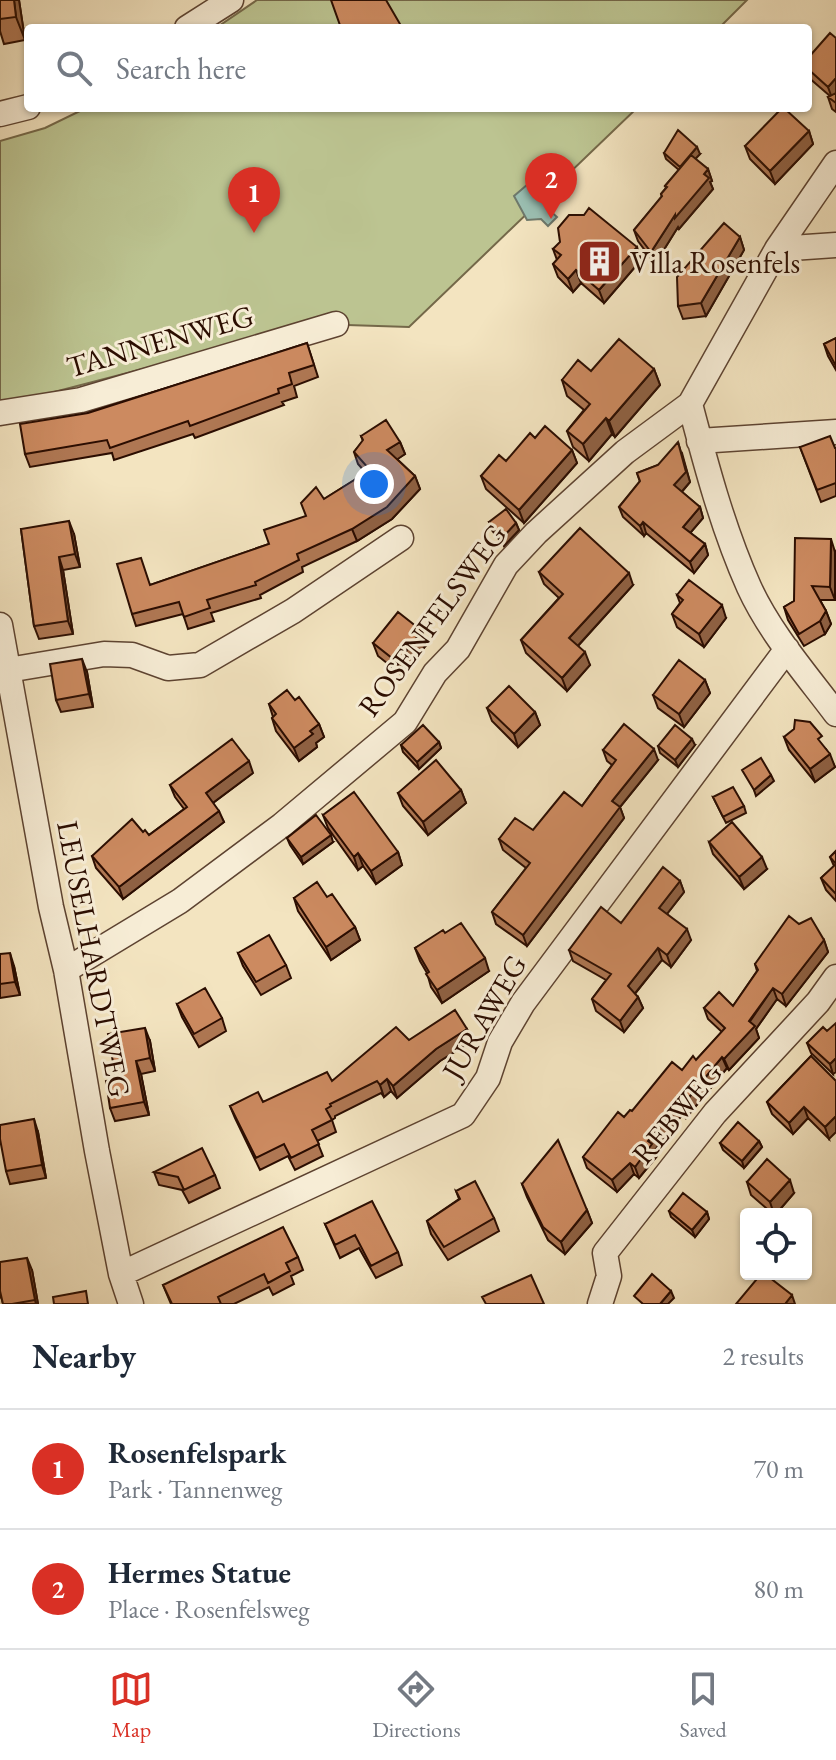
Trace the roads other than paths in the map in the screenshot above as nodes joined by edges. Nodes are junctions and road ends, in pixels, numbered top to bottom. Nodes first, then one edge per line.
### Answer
1 (230, 0) edge
2 (193, 24) edge
3 (24, 108) edge
4 (0, 114) edge
5 (836, 163) edge
6 (836, 245) edge
7 (777, 249) junction
8 (336, 324) dead end
9 (690, 404) junction
10 (0, 413) edge
11 (836, 432) edge
12 (699, 441) junction
13 (401, 538) dead end
14 (0, 625) edge
15 (787, 649) junction
16 (8, 670) junction
17 (836, 714) edge
18 (66, 970) junction
19 (836, 977) edge
20 (121, 1274) junction
21 (131, 1304) edge
22 (600, 1304) edge

1 - 2 street
3 - 4 street
5 - 7 street, ROSENFELSWEG
6 - 7 street
7 - 9 street, ROSENFELSWEG
8 - 10 street, TANNENWEG
9 - 12 street
9 - 18 street, ROSENFELSWEG
11 - 12 street
12 - 15 street
13 - 16 street
14 - 16 street, LEUSELHARDTWEG
15 - 17 street
15 - 20 street, JURAWEG
16 - 18 street, LEUSELHARDTWEG
18 - 20 street, LEUSELHARDTWEG
19 - 22 street, REBWEG
20 - 21 street, LEUSELHARDTWEG

